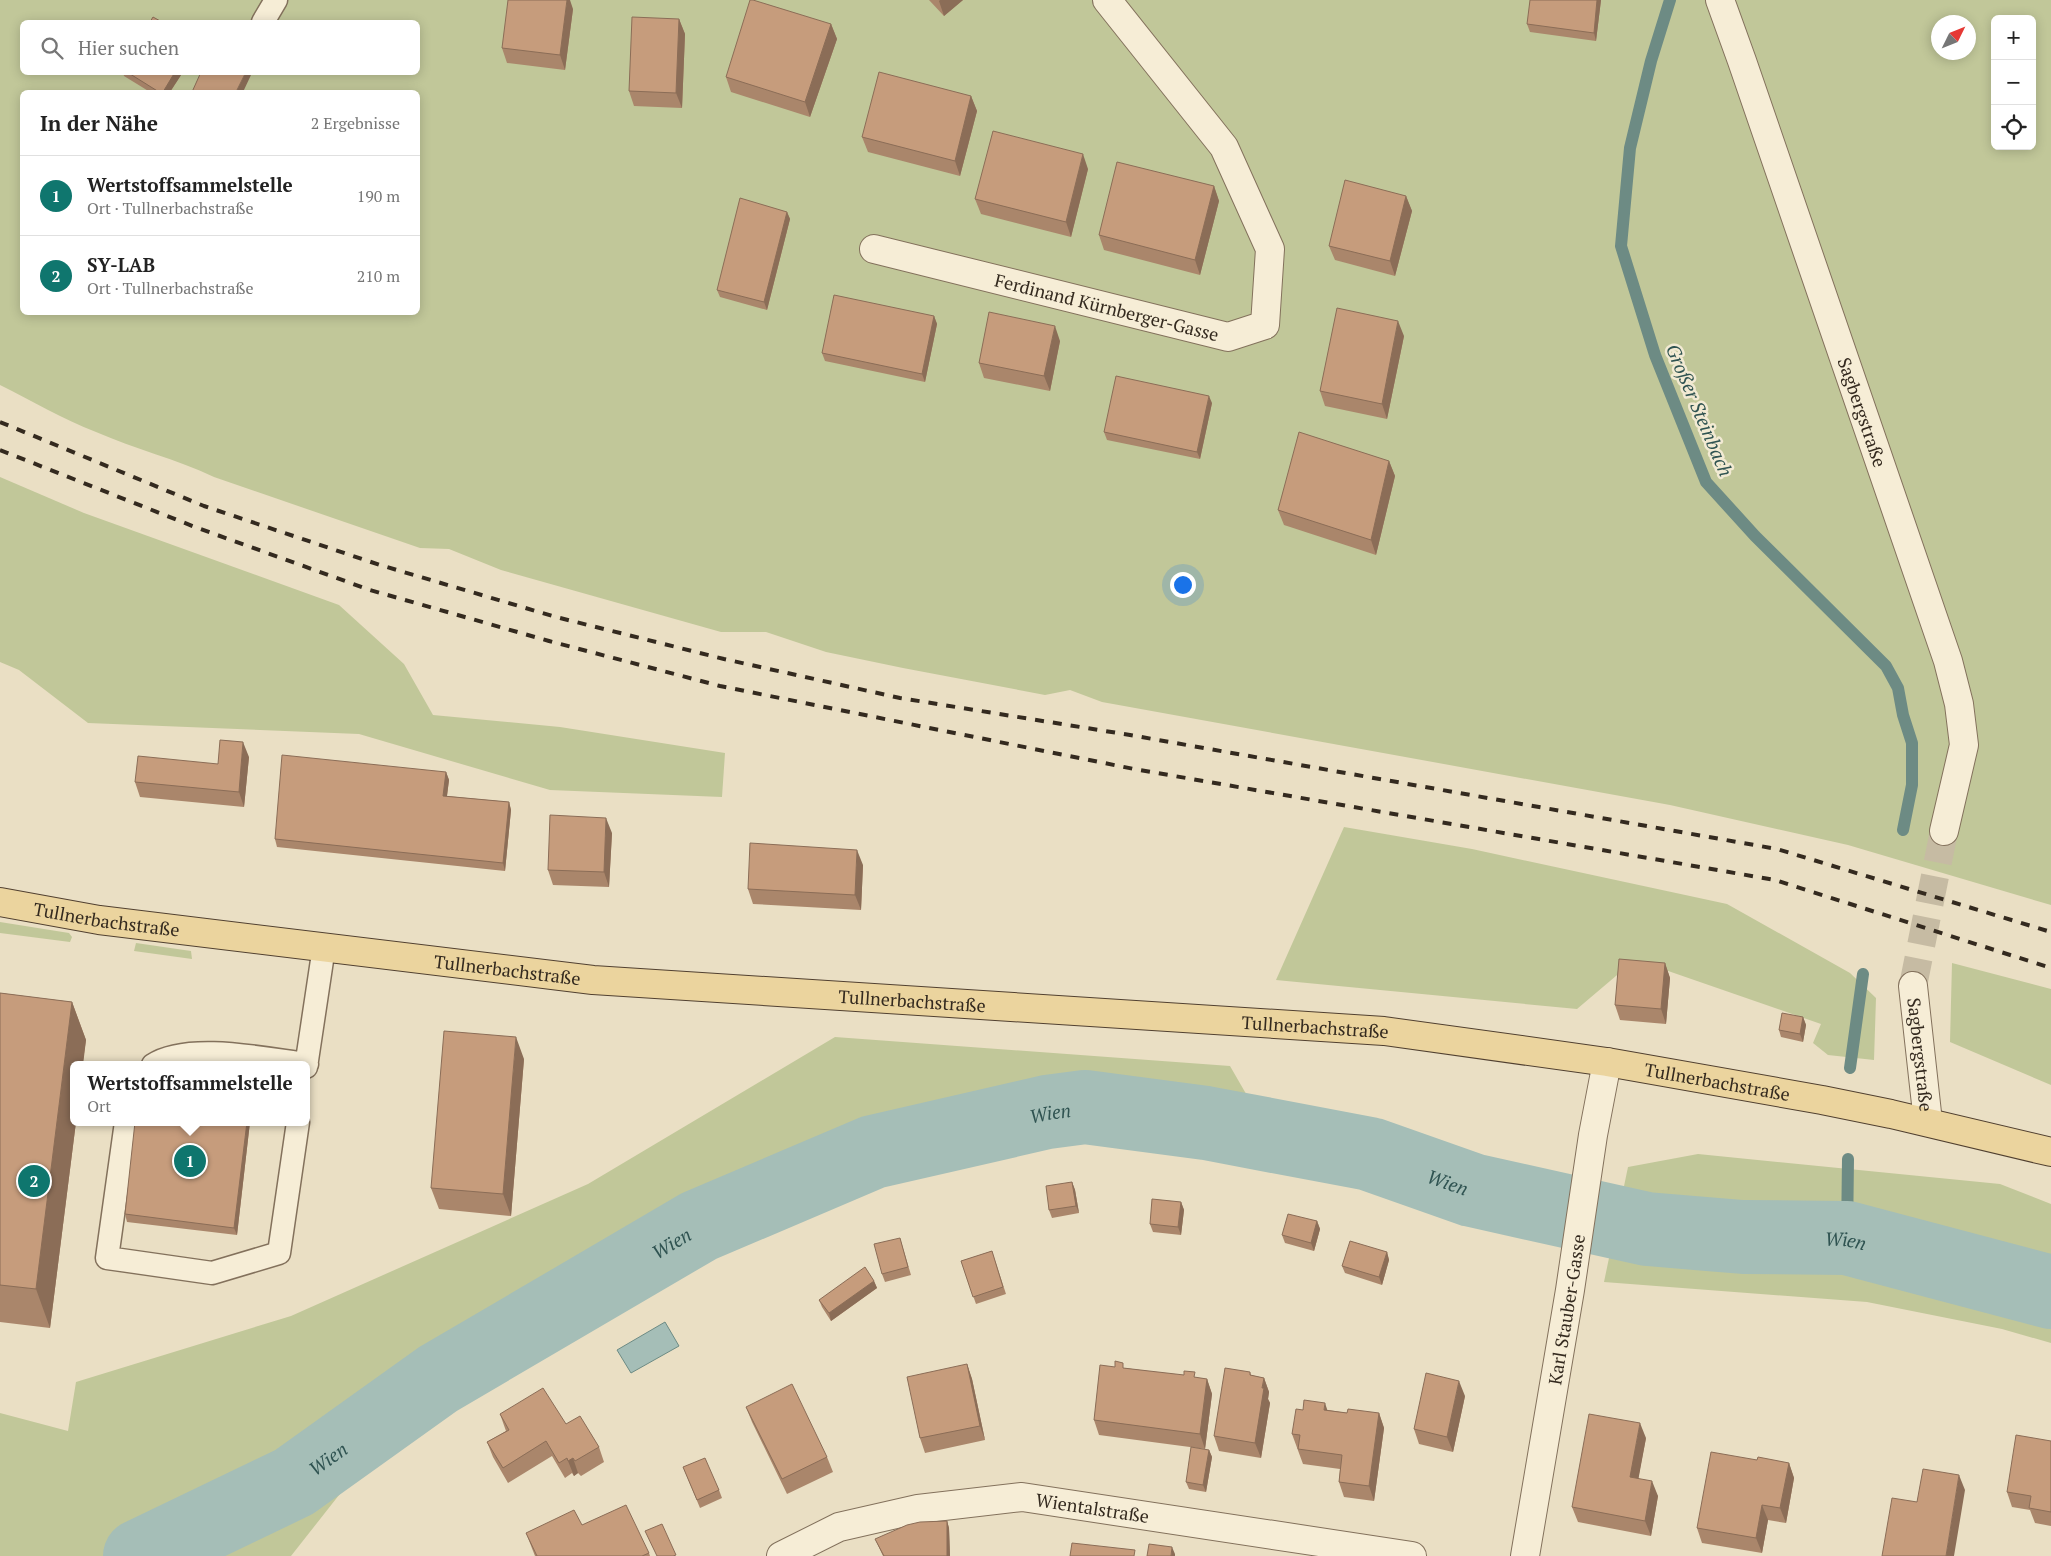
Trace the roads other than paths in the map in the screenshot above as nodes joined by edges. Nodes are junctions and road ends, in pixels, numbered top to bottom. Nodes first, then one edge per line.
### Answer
1 (276, 0) edge
2 (1107, 0) edge
3 (1721, 3) edge
4 (264, 20) edge
5 (874, 249) dead end
6 (1944, 831) tunnel mouth
7 (0, 902) edge
8 (324, 948) junction
9 (1913, 986) tunnel mouth
10 (163, 1061) edge
11 (268, 1061) edge
12 (307, 1061) edge
13 (1607, 1062) junction
14 (1928, 1122) junction
15 (125, 1126) edge
16 (297, 1126) edge
17 (2051, 1152) edge
18 (781, 1556) edge
19 (1412, 1556) edge
20 (1525, 1556) edge

1 - 4 lane
2 - 5 street, Ferdinand Kürnberger-Gasse
3 - 6 street, Sagbergstraße
7 - 8 main road, Tullnerbachstraße
8 - 12 lane
8 - 13 main road, Tullnerbachstraße
9 - 14 street, Sagbergstraße
10 - 11 lane
13 - 14 main road, Tullnerbachstraße
13 - 20 street, Karl Stauber-Gasse
14 - 17 main road
15 - 16 lane
18 - 19 street, Wientalstraße

